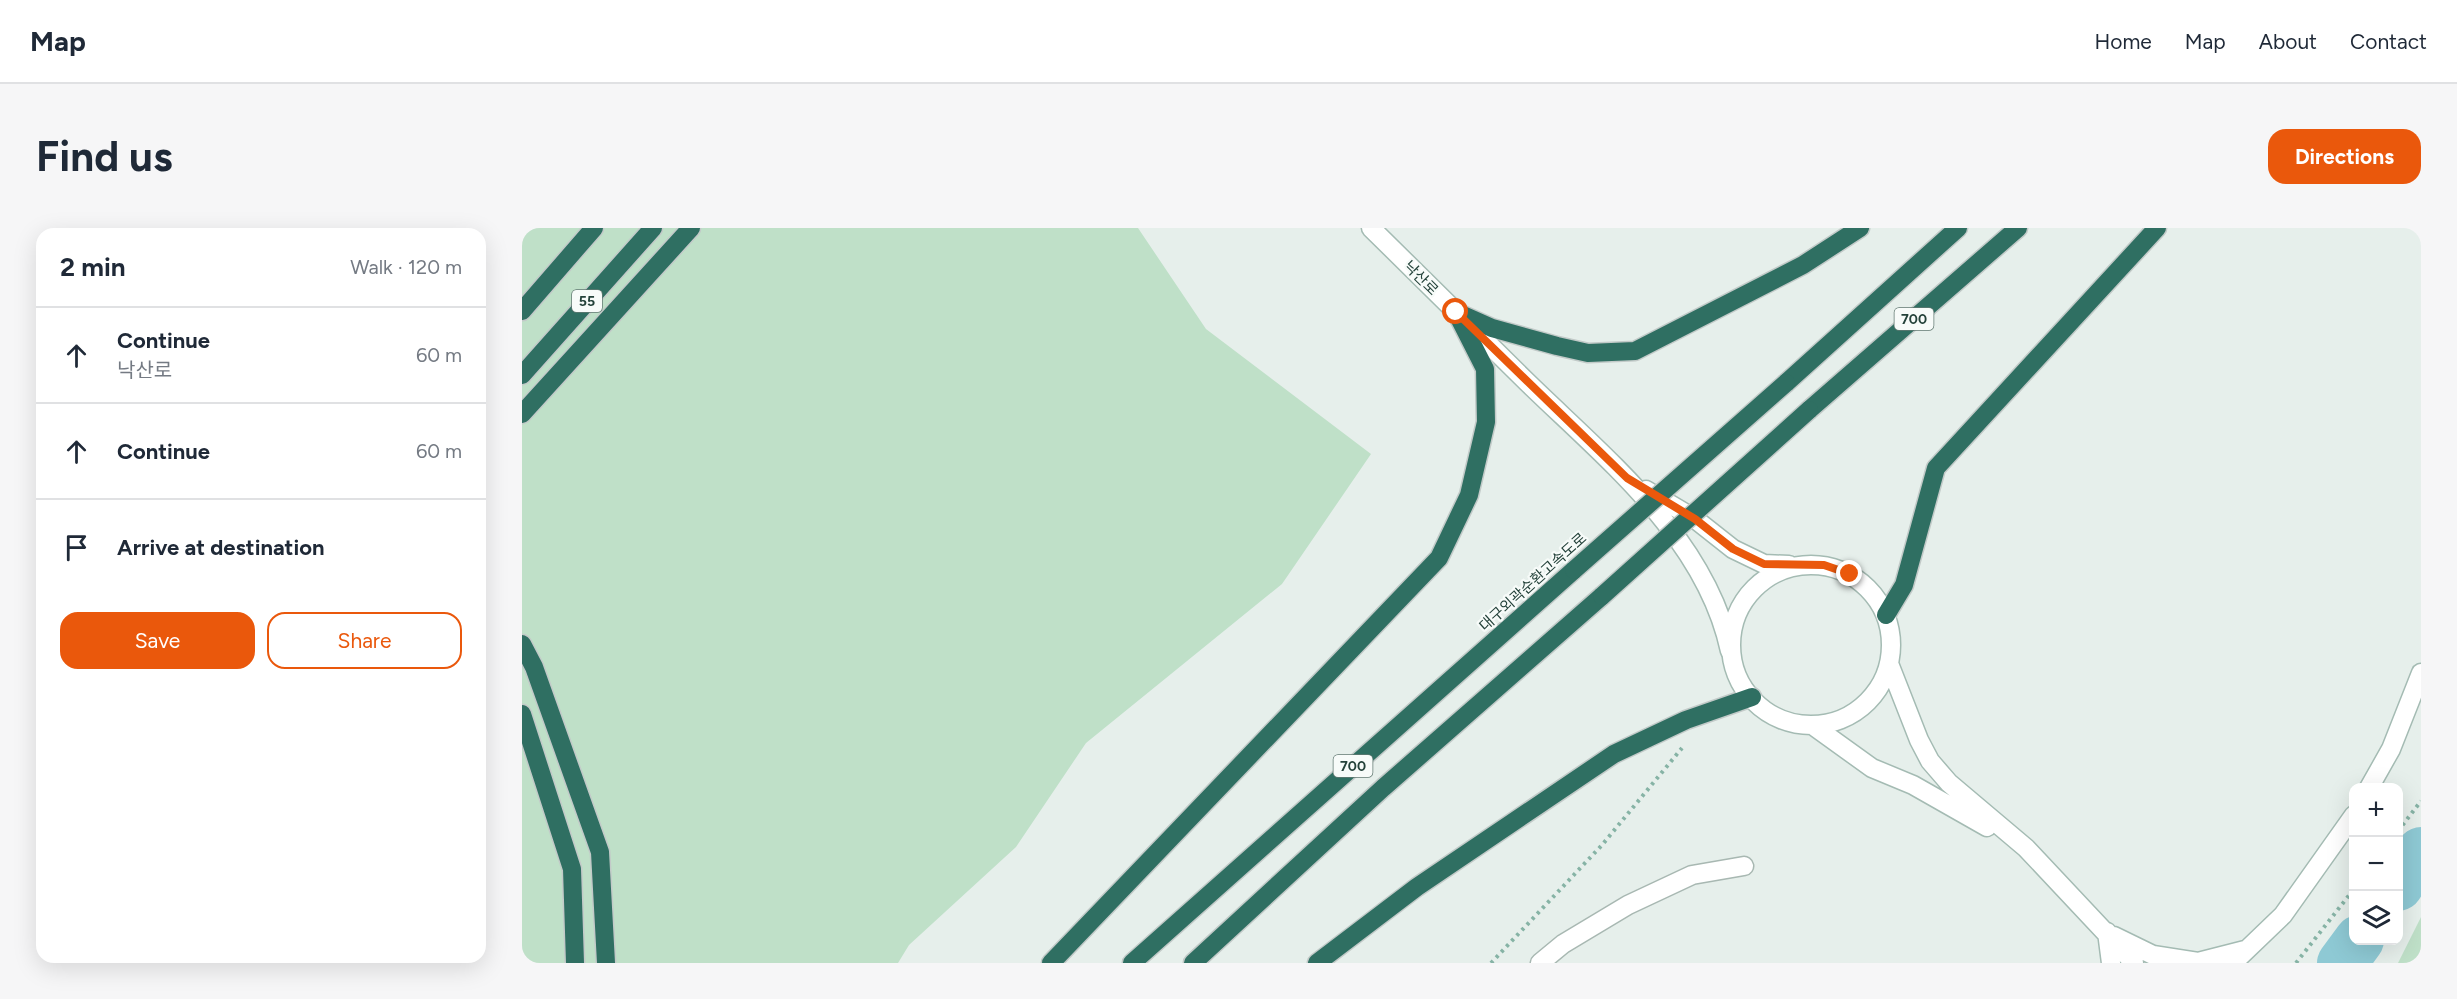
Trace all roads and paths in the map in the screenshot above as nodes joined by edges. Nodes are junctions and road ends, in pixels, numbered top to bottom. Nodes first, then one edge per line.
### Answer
1 (594, 228) edge
2 (653, 228) edge
3 (691, 228) edge
4 (1371, 228) edge
5 (1860, 228) edge
6 (1958, 228) edge
7 (2018, 228) edge
8 (2157, 228) edge
9 (522, 311) edge
10 (1456, 312) junction
11 (522, 375) edge
12 (522, 414) edge
13 (1627, 478) junction
14 (1796, 566) junction
15 (1886, 615) junction
16 (522, 644) edge
17 (1730, 651) junction
18 (1890, 666) junction
19 (2421, 673) edge
20 (1752, 697) junction
21 (522, 714) edge
22 (1681, 723) junction
23 (1815, 727) junction
24 (2372, 783) edge
25 (2421, 801) edge
26 (2349, 822) edge
27 (2403, 824) edge
28 (2026, 848) junction
29 (1744, 866) dead end
30 (2352, 891) edge
31 (2107, 932) junction
32 (2247, 950) junction
33 (575, 963) edge
34 (606, 963) edge
35 (1051, 963) edge
36 (1132, 963) edge
37 (1193, 963) edge
38 (1317, 963) edge
39 (1491, 963) edge
40 (1540, 963) edge
41 (2111, 963) edge
42 (2134, 963) edge
43 (2233, 963) edge
44 (2296, 963) edge

1 - 9 highway
2 - 11 highway, 55
3 - 12 highway
4 - 10 main road, 낙산로
5 - 10 highway
6 - 36 highway, 대구외곽순환고속도로 / 700, bridge
7 - 37 highway, 700, bridge
8 - 15 highway
10 - 13 main road, 낙산로
10 - 35 highway
13 - 14 main road
13 - 17 main road
14 - 15 main road
14 - 17 main road
15 - 18 main road
16 - 34 highway
17 - 20 main road
18 - 23 main road
18 - 28 main road
19 - 24 main road
20 - 22 highway
20 - 23 main road
21 - 33 highway
22 - 38 highway
22 - 39 path
23 - 28 main road
25 - 27 path
26 - 32 main road
28 - 31 main road
29 - 40 main road
30 - 44 path
31 - 32 main road
31 - 41 main road
31 - 42 main road
32 - 43 main road

